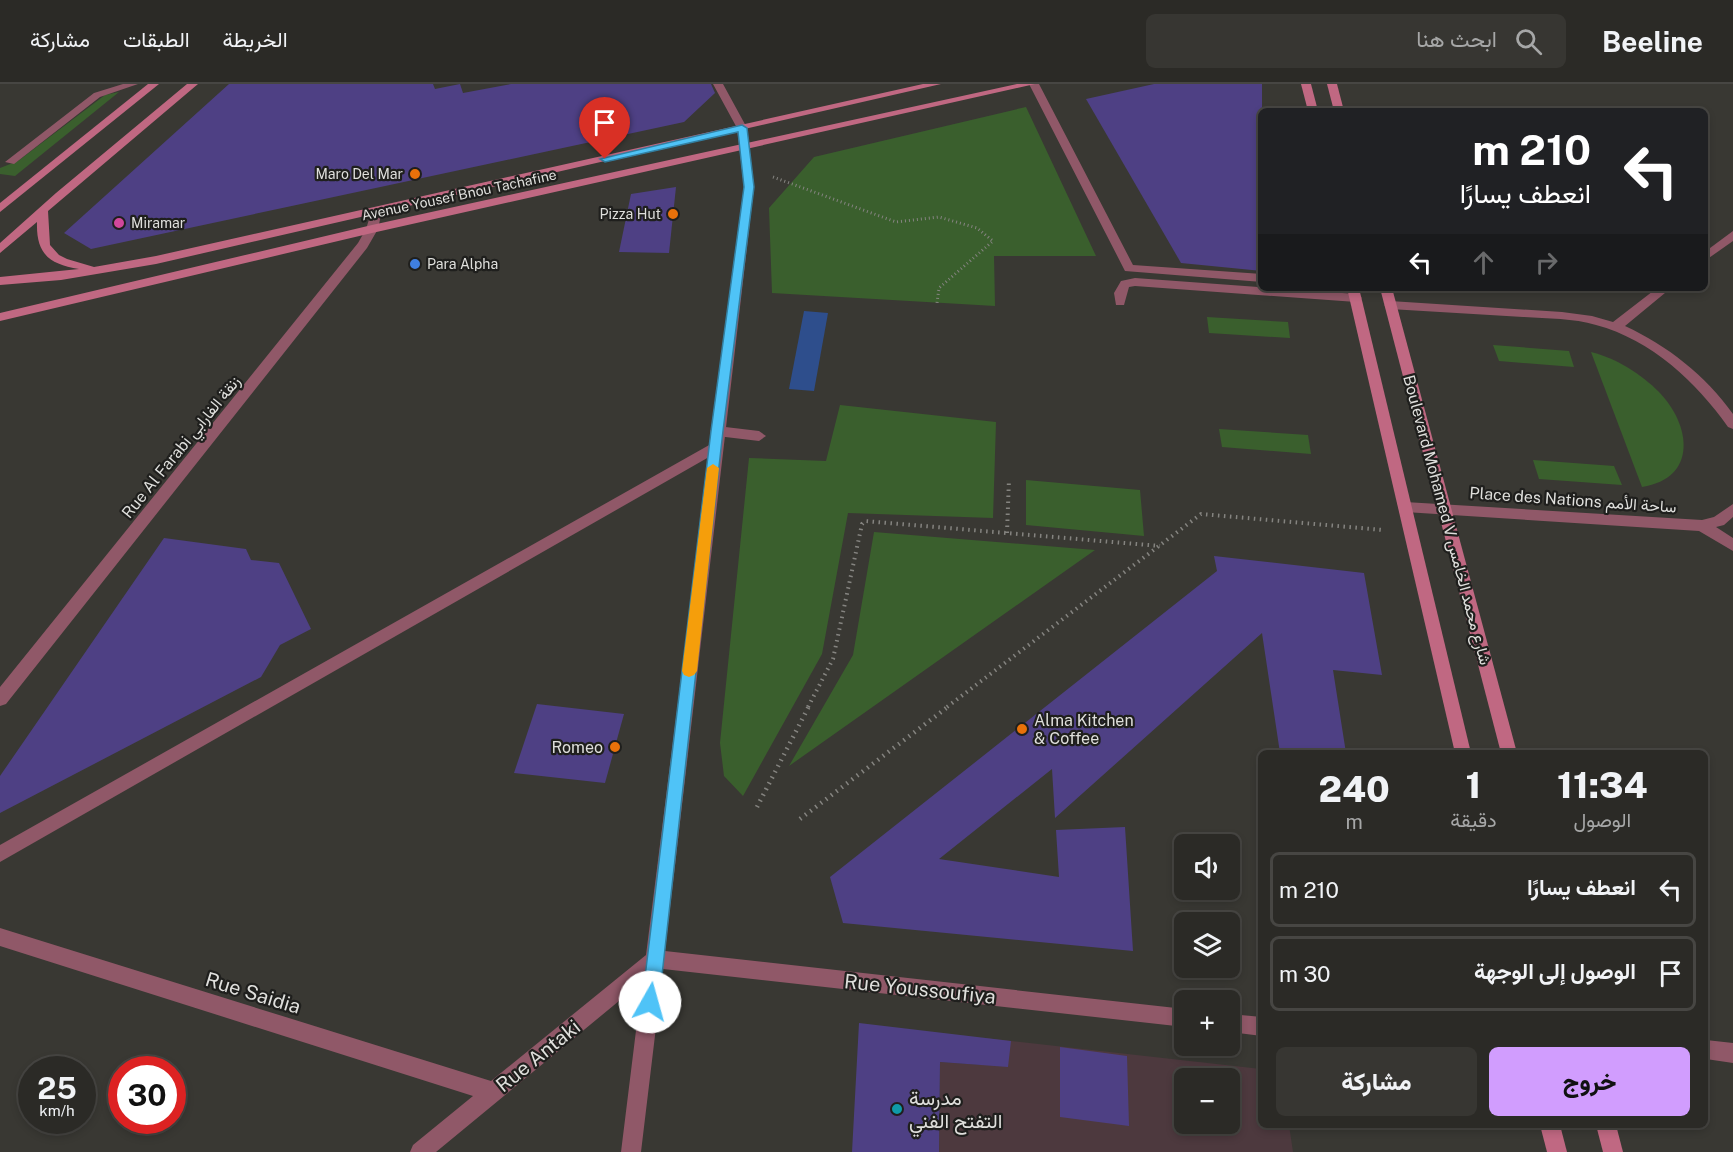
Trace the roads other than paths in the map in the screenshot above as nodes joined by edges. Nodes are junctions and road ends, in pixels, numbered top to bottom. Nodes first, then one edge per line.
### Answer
1 (133, 84) edge
2 (154, 84) edge
3 (193, 84) edge
4 (718, 84) edge
5 (936, 84) edge
6 (1032, 84) edge
7 (1306, 84) edge
8 (1332, 84) edge
9 (1312, 108) edge
10 (1338, 108) edge
11 (742, 128) junction
12 (746, 147) junction
13 (10, 162) dead end
14 (0, 209) edge
15 (43, 210) junction
16 (376, 210) junction
17 (372, 229) junction
18 (1733, 235) edge
19 (0, 249) edge
20 (1708, 254) edge
21 (105, 269) junction
22 (1258, 278) edge
23 (0, 281) edge
24 (1258, 288) edge
25 (1314, 291) edge
26 (1387, 291) edge
27 (1661, 291) edge
28 (1354, 293) edge
29 (1120, 302) dead end
30 (1390, 305) junction
31 (0, 316) edge
32 (1615, 327) junction
33 (1718, 404) junction
34 (1733, 405) edge
35 (1733, 424) edge
36 (759, 436) dead end
37 (716, 439) junction
38 (1405, 507) junction
39 (1733, 509) edge
40 (1445, 510) junction
41 (1702, 526) junction
42 (1733, 545) edge
43 (0, 699) edge
44 (1462, 750) edge
45 (1508, 750) edge
46 (0, 854) edge
47 (0, 937) edge
48 (656, 959) junction
49 (1174, 1017) edge
50 (1240, 1024) edge
51 (1258, 1026) edge
52 (1708, 1050) edge
53 (1733, 1053) edge
54 (493, 1092) junction
55 (1551, 1128) edge
56 (1607, 1128) edge
57 (420, 1152) edge
58 (631, 1152) edge
59 (1557, 1152) edge
60 (1613, 1152) edge

1 - 13 street
2 - 14 main road
3 - 15 main road
4 - 11 street
5 - 11 main road, Avenue Yousef Bnou Tachafine
6 - 12 main road, Avenue Yousef Bnou Tachafine
6 - 22 street
7 - 9 main road
8 - 10 main road
11 - 12 street
11 - 16 main road, Avenue Yousef Bnou Tachafine
12 - 17 main road, Avenue Yousef Bnou Tachafine
12 - 37 street
15 - 19 main road
15 - 21 main road
16 - 17 street, Rue Al Farabi زنقة الفارابي
16 - 21 main road, Avenue Yousef Bnou Tachafine
17 - 31 main road, Avenue Yousef Bnou Tachafine
17 - 43 street, Rue Al Farabi زنقة الفارابي
18 - 20 street
21 - 23 main road, Avenue Yousef Bnou Tachafine
24 - 29 street
25 - 28 street
26 - 30 main road, Boulevard Mohamed V شارع محمد الخامس
27 - 32 street
28 - 38 main road, Boulevard Mohamed V شارع محمد الخامس
30 - 32 street
30 - 40 main road, Boulevard Mohamed V شارع محمد الخامس
32 - 33 street
33 - 34 street
33 - 35 street
36 - 37 street
37 - 46 street
37 - 48 street
38 - 40 street, Place des Nations ساحة الأمم
38 - 44 main road, Boulevard Mohamed V شارع محمد الخامس
39 - 41 street
40 - 41 street, Place des Nations ساحة الأمم
40 - 45 main road, Boulevard Mohamed V شارع محمد الخامس
41 - 42 street
47 - 54 street, Rue Saidia
48 - 49 street, Rue Youssoufiya
48 - 54 street, Rue Antaki
48 - 58 street
50 - 51 street
52 - 53 street
54 - 57 street, Rue Antaki
55 - 59 main road
56 - 60 main road

